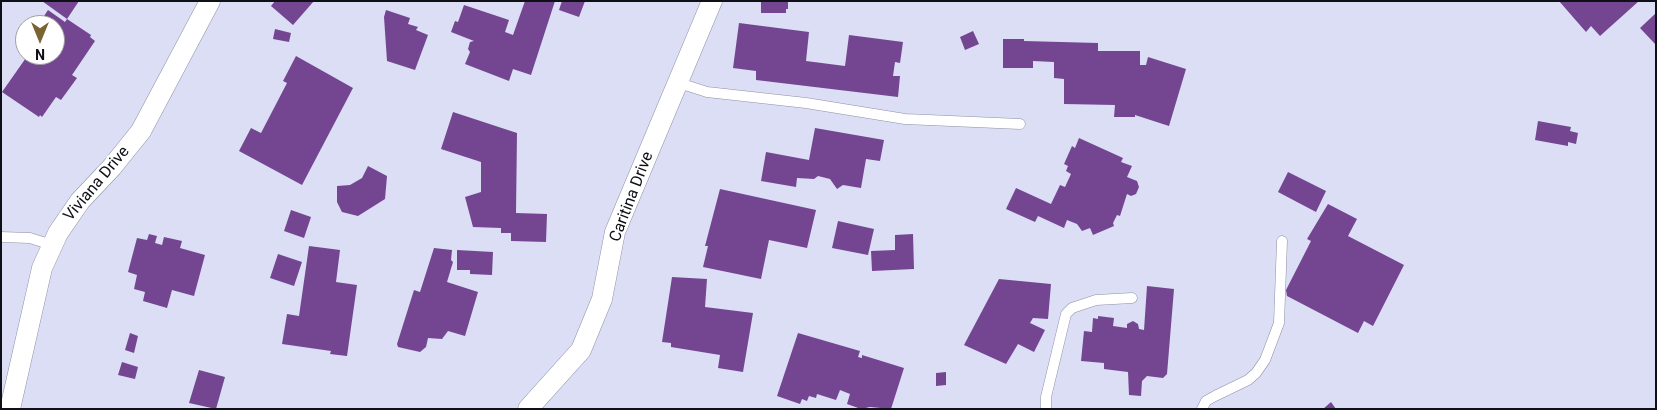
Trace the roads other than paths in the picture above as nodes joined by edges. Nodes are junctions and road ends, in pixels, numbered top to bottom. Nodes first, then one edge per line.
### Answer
1 (210, 1) edge
2 (712, 1) edge
3 (679, 83) junction
4 (1020, 124) dead end
5 (1, 237) edge
6 (1282, 242) dead end
7 (52, 245) junction
8 (1132, 298) dead end
9 (10, 409) edge
10 (528, 409) edge
11 (1046, 409) edge
12 (1202, 409) edge

1 - 7 street, Viviana Drive
2 - 3 street, Caritina Drive
3 - 4 lane
3 - 10 street, Caritina Drive
5 - 7 lane
6 - 12 lane
7 - 9 street, Viviana Drive
8 - 11 lane

